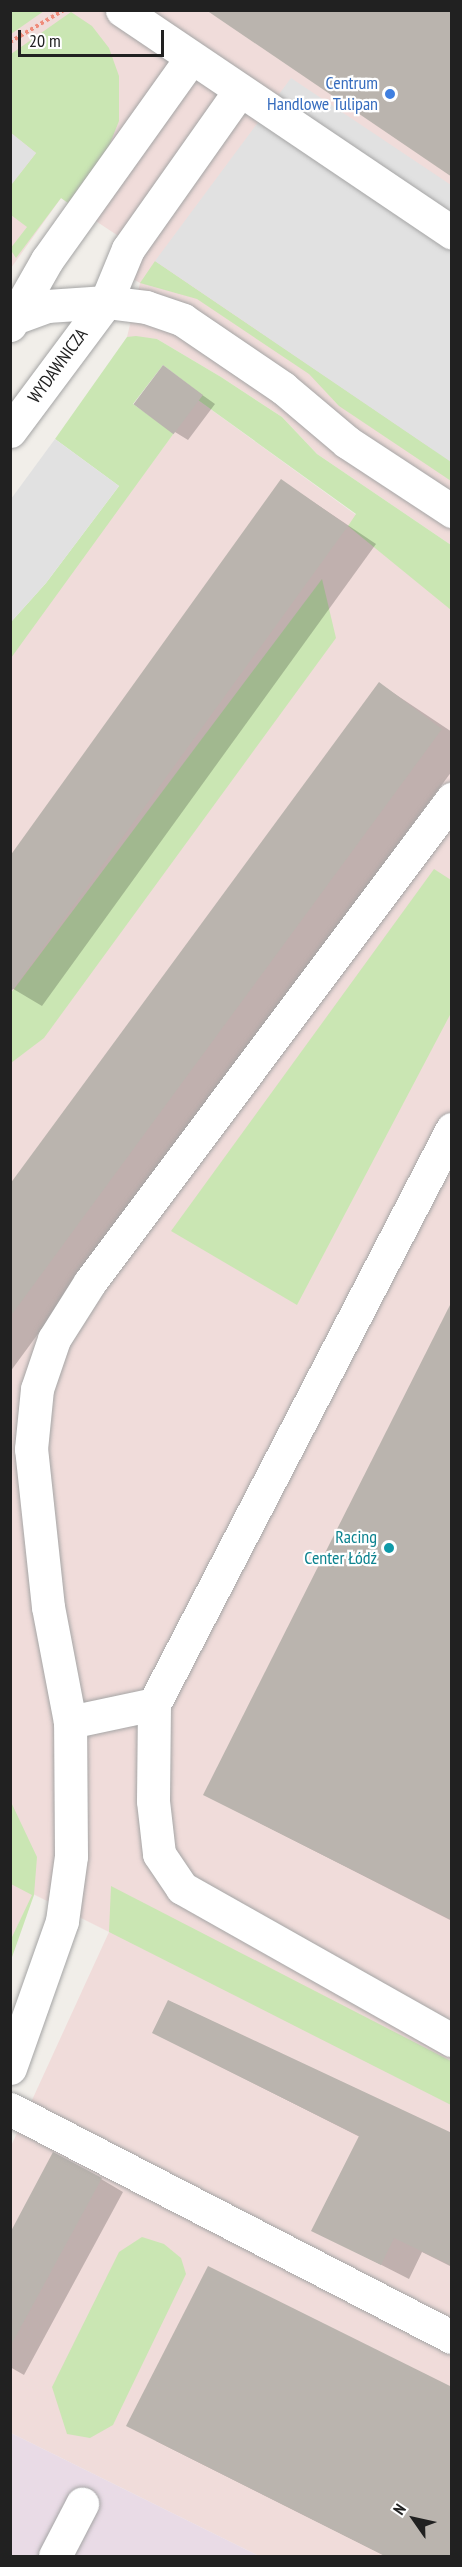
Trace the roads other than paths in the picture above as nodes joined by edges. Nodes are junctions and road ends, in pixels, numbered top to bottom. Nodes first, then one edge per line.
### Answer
1 (122, 10) edge
2 (190, 58) junction
3 (240, 90) junction
4 (452, 233) edge
5 (106, 302) junction
6 (14, 321) edge
7 (10, 431) edge
8 (452, 511) edge
9 (452, 799) edge
10 (452, 1128) edge
11 (154, 1704) junction
12 (70, 1722) junction
13 (452, 2040) edge
14 (10, 2068) edge
15 (10, 2109) edge
16 (452, 2337) edge
17 (81, 2504) dead end
18 (55, 2556) edge

1 - 2 street
2 - 3 street
2 - 6 street
3 - 4 street
3 - 5 street, WYDAWNICZA
5 - 6 street
5 - 7 street, WYDAWNICZA
5 - 8 street
9 - 12 street
10 - 11 street
11 - 12 street
11 - 13 street
12 - 14 street
15 - 16 street
17 - 18 street

